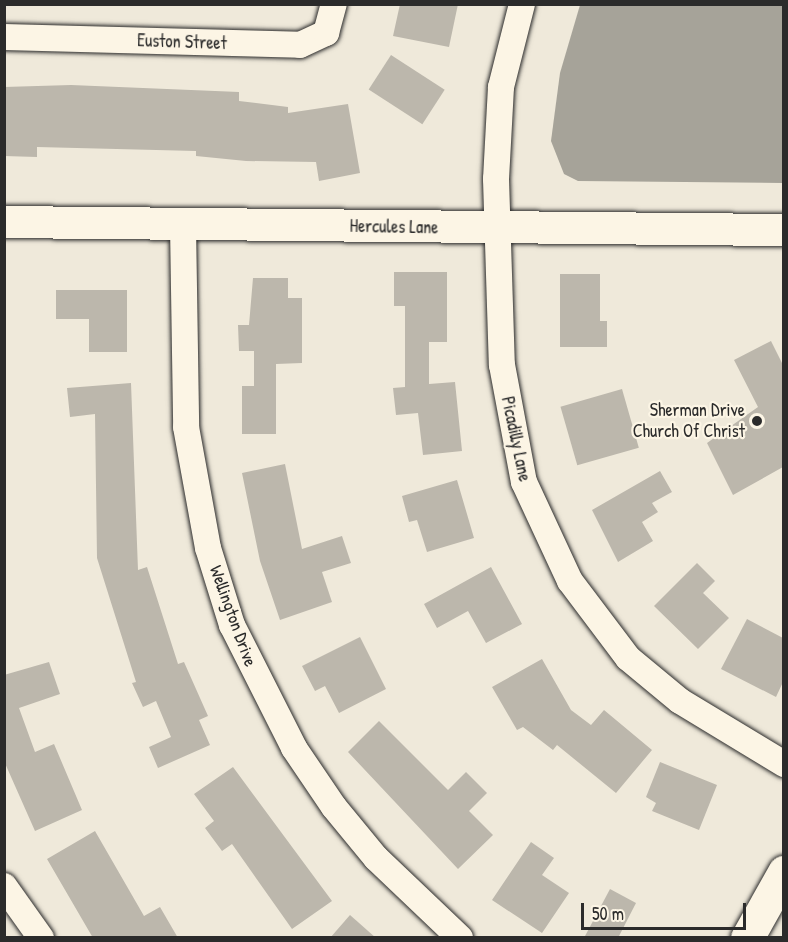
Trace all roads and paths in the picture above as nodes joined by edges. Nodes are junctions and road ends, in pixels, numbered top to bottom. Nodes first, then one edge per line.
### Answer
1 (334, 4) edge
2 (522, 4) edge
3 (4, 38) edge
4 (4, 222) edge
5 (183, 225) junction
6 (500, 228) junction
7 (783, 230) edge
8 (783, 764) edge
9 (783, 872) edge
10 (6, 892) edge
11 (41, 938) edge
12 (460, 938) edge
13 (747, 938) edge

1 - 3 street, Euston Street
2 - 6 street, Picadilly Lane
4 - 5 street, Hercules Lane
5 - 6 street, Hercules Lane
5 - 12 street, Wellington Drive
6 - 7 street, Hercules Lane
6 - 8 street, Picadilly Lane
9 - 13 main road
10 - 11 street

